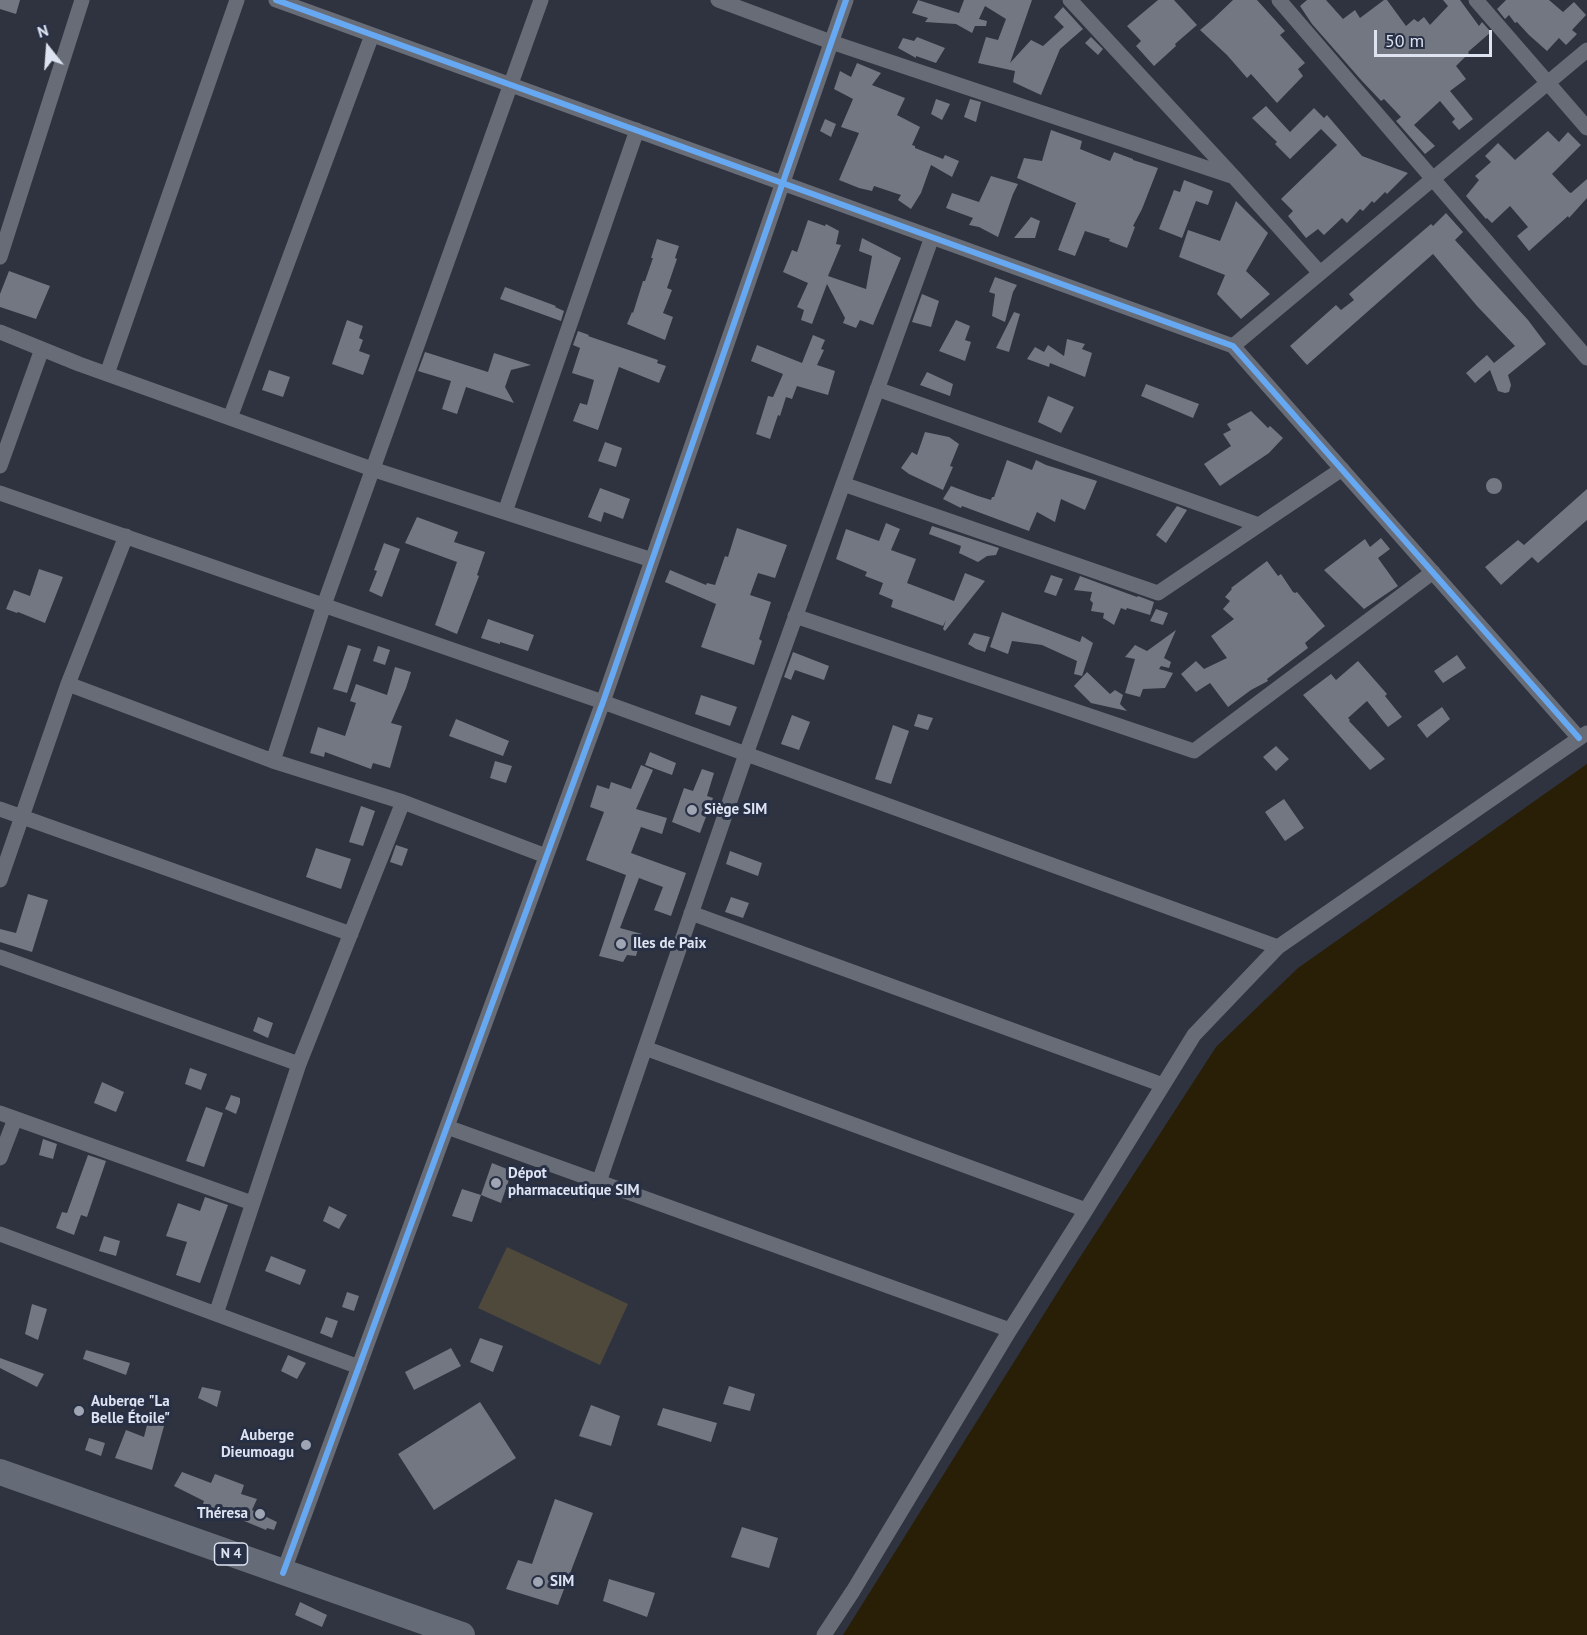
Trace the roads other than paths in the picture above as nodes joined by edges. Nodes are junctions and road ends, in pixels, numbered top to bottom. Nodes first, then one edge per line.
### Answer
1 (82, 0) edge
2 (237, 0) edge
3 (276, 0) edge
4 (541, 0) edge
5 (718, 0) edge
6 (846, 0) edge
7 (1070, 0) edge
8 (1279, 0) edge
9 (1476, 0) edge
10 (372, 35) junction
11 (831, 42) junction
12 (1587, 50) edge
13 (1548, 82) junction
14 (510, 85) junction
15 (1587, 128) edge
16 (637, 130) junction
17 (1234, 177) junction
18 (1433, 179) junction
19 (783, 183) junction
20 (932, 237) junction
21 (0, 257) edge
22 (1320, 273) junction
23 (0, 332) edge
24 (1233, 346) junction
25 (42, 349) junction
26 (1587, 358) edge
27 (107, 374) junction
28 (877, 389) junction
29 (230, 418) junction
30 (0, 466) edge
31 (372, 469) junction
32 (1342, 470) junction
33 (843, 484) junction
34 (0, 493) edge
35 (505, 512) junction
36 (1259, 525) junction
37 (126, 536) junction
38 (652, 560) junction
39 (1433, 572) junction
40 (324, 605) junction
41 (795, 616) junction
42 (68, 684) junction
43 (603, 702) junction
44 (1583, 735) edge
45 (746, 754) junction
46 (273, 761) junction
47 (403, 802) junction
48 (0, 809) edge
49 (21, 817) junction
50 (546, 856) junction
51 (0, 880) edge
52 (691, 913) junction
53 (351, 934) junction
54 (1278, 947) junction
55 (0, 957) edge
56 (645, 1048) junction
57 (299, 1064) junction
58 (1163, 1085) junction
59 (0, 1113) edge
60 (15, 1119) junction
61 (447, 1127) junction
62 (0, 1158) edge
63 (599, 1182) junction
64 (252, 1203) junction
65 (1086, 1210) junction
66 (0, 1234) edge
67 (216, 1314) junction
68 (1010, 1330) junction
69 (359, 1367) junction
70 (0, 1472) edge
71 (283, 1573) junction
72 (462, 1635) edge
73 (824, 1635) edge

1 - 21 street
2 - 27 street
3 - 10 street
4 - 14 street
5 - 11 street
6 - 11 street
7 - 17 street
8 - 18 street
9 - 13 street
10 - 14 street
10 - 29 street
11 - 17 street
11 - 19 street
12 - 13 street
13 - 15 street
13 - 18 street
14 - 16 street
14 - 31 street
16 - 19 street
16 - 35 street
17 - 22 street
18 - 22 street
18 - 26 street
19 - 20 street
19 - 38 street
20 - 24 street
20 - 28 street
22 - 24 street
23 - 25 street
24 - 32 street
25 - 27 street
25 - 30 street
27 - 29 street
28 - 33 street
28 - 36 street
29 - 31 street
31 - 35 street
31 - 40 street
32 - 36 street
32 - 39 street
33 - 36 street
33 - 41 street
34 - 37 street
35 - 38 street
37 - 40 street
37 - 42 street
38 - 43 street
39 - 41 street
39 - 44 street
40 - 43 street
40 - 46 street
41 - 45 street
42 - 46 street
42 - 49 street
43 - 45 street
43 - 50 street
44 - 54 street
45 - 52 street
45 - 54 street
46 - 47 street
47 - 50 street
47 - 53 street
48 - 49 street
49 - 51 street
49 - 53 street
50 - 61 street
52 - 56 street
52 - 58 street
53 - 57 street
54 - 58 street
55 - 57 street
56 - 63 street
56 - 65 street
57 - 64 street
58 - 65 street
59 - 60 street
60 - 62 street
60 - 64 street
61 - 63 street
61 - 69 street
63 - 68 street
64 - 67 street
65 - 68 street
66 - 67 street
67 - 69 street
68 - 73 street
69 - 71 street
70 - 71 highway, N 4
71 - 72 highway, N 4

